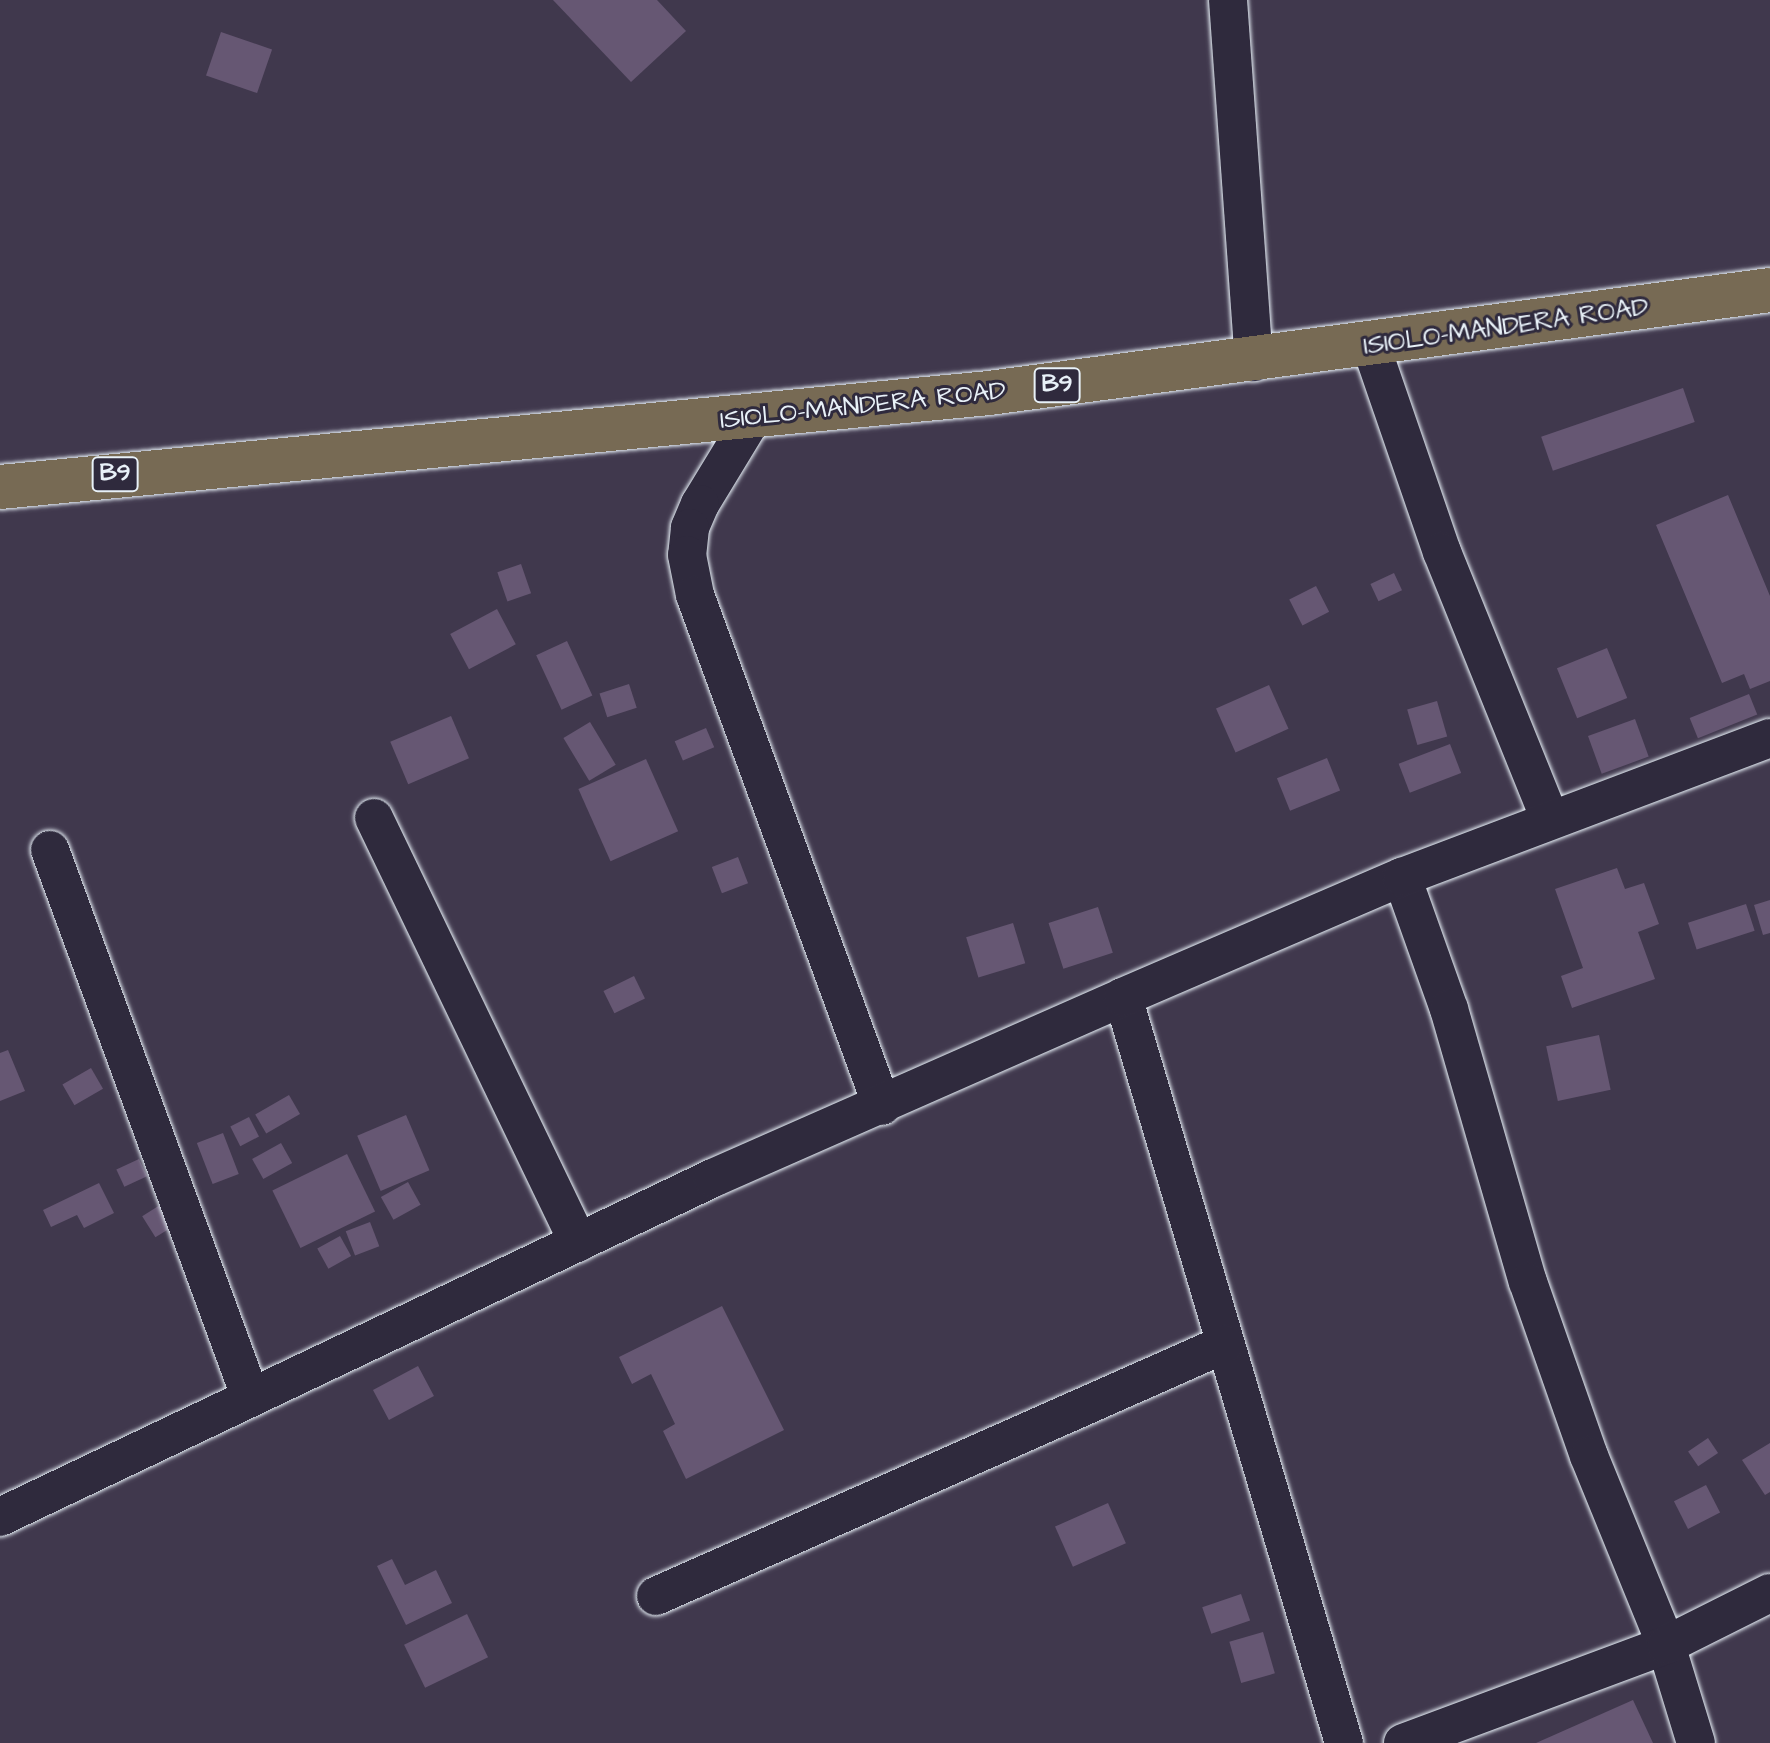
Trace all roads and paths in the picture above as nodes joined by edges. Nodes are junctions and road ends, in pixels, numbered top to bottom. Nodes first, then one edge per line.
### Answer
1 (1228, 0) edge
2 (1770, 290) edge
3 (1371, 346) junction
4 (1254, 362) junction
5 (753, 417) junction
6 (0, 487) edge
7 (1770, 738) edge
8 (374, 818) dead end
9 (1550, 819) junction
10 (50, 850) dead end
11 (1402, 877) junction
12 (1123, 997) junction
13 (882, 1106) junction
14 (578, 1242) junction
15 (1225, 1344) junction
16 (250, 1396) junction
17 (0, 1517) edge
18 (1770, 1593) edge
19 (656, 1596) dead end
20 (1666, 1645) junction
21 (1344, 1743) edge
22 (1403, 1743) edge
23 (1696, 1743) edge

1 - 4 street
2 - 3 highway, ISIOLO-MANDERA ROAD / B9
3 - 4 highway, ISIOLO-MANDERA ROAD / B9
3 - 9 street
4 - 5 highway, ISIOLO-MANDERA ROAD / B9
5 - 6 highway, ISIOLO-MANDERA ROAD / B9
5 - 13 street
7 - 9 street
8 - 14 street
9 - 11 street
10 - 16 street
11 - 12 street
11 - 20 street
12 - 13 street
12 - 15 street
13 - 14 street
14 - 16 street
15 - 19 street
15 - 21 street
16 - 17 street
18 - 20 street
20 - 22 street
20 - 23 street

